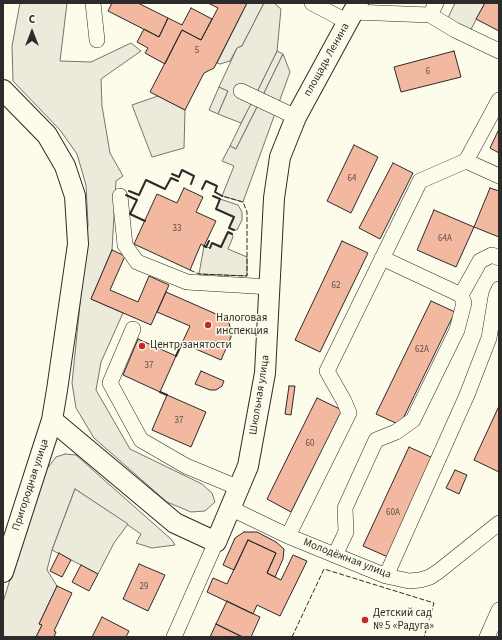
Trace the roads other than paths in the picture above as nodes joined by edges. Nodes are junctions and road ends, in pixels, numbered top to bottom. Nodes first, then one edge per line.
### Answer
1 (93, 3) edge
2 (312, 3) edge
3 (433, 9) edge
4 (353, 12) edge
5 (98, 40) dead end
6 (499, 51) edge
7 (3, 90) edge
8 (242, 91) dead end
9 (499, 100) edge
10 (296, 117) junction
11 (466, 161) junction
12 (499, 176) edge
13 (120, 196) dead end
14 (382, 258) junction
15 (499, 258) edge
16 (270, 288) junction
17 (499, 289) edge
18 (461, 296) junction
19 (133, 329) dead end
20 (52, 420) junction
21 (239, 488) junction
22 (230, 508) junction
23 (499, 523) edge
24 (288, 536) junction
25 (216, 542) junction
26 (335, 555) junction
27 (3, 572) edge
28 (386, 576) junction
29 (499, 610) edge
30 (174, 637) edge
31 (486, 637) edge

1 - 5 street
2 - 4 street
3 - 4 street
3 - 6 street
4 - 10 main road, площадь Ленина
7 - 20 main road, Пригородная улица
8 - 10 street
9 - 11 street
10 - 16 main road, Школьная улица
11 - 12 street
11 - 14 street
13 - 16 street
14 - 18 street
14 - 24 street
15 - 18 street
16 - 21 main road, Школьная улица
17 - 28 street
18 - 26 street
19 - 21 street
20 - 25 main road
20 - 27 main road, Пригородная улица
21 - 22 main road, Школьная улица
22 - 24 street, Молодёжная улица
22 - 25 main road, Школьная улица
23 - 28 street, Молодёжная улица
24 - 26 street, Молодёжная улица
25 - 30 street, Школьная улица
26 - 28 street, Молодёжная улица
29 - 31 street

